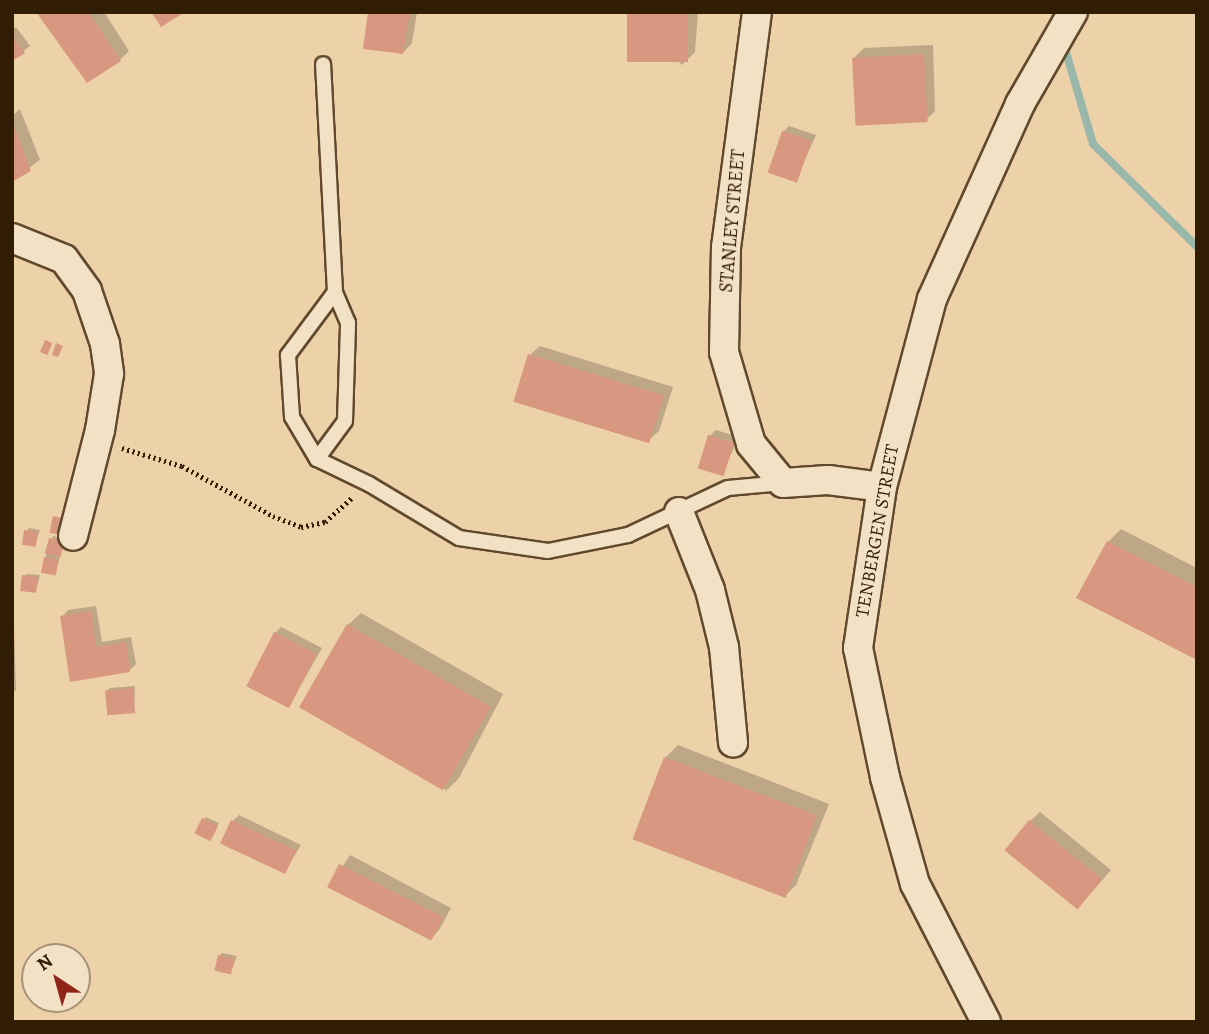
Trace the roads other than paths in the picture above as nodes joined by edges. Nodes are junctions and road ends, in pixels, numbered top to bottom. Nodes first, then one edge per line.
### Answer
1 (757, 12) edge
2 (1073, 12) edge
3 (323, 64) dead end
4 (12, 238) edge
5 (335, 292) junction
6 (317, 459) junction
7 (783, 483) junction
8 (882, 487) junction
9 (679, 512) junction
10 (73, 536) dead end
11 (733, 743) dead end
12 (986, 1022) edge

1 - 7 street, STANLEY STREET
2 - 8 street, TENBERGEN STREET
3 - 5 lane
4 - 10 street
5 - 6 lane
5 - 6 lane
6 - 9 lane
7 - 8 street
7 - 9 lane
8 - 12 street, TENBERGEN STREET
9 - 11 street

